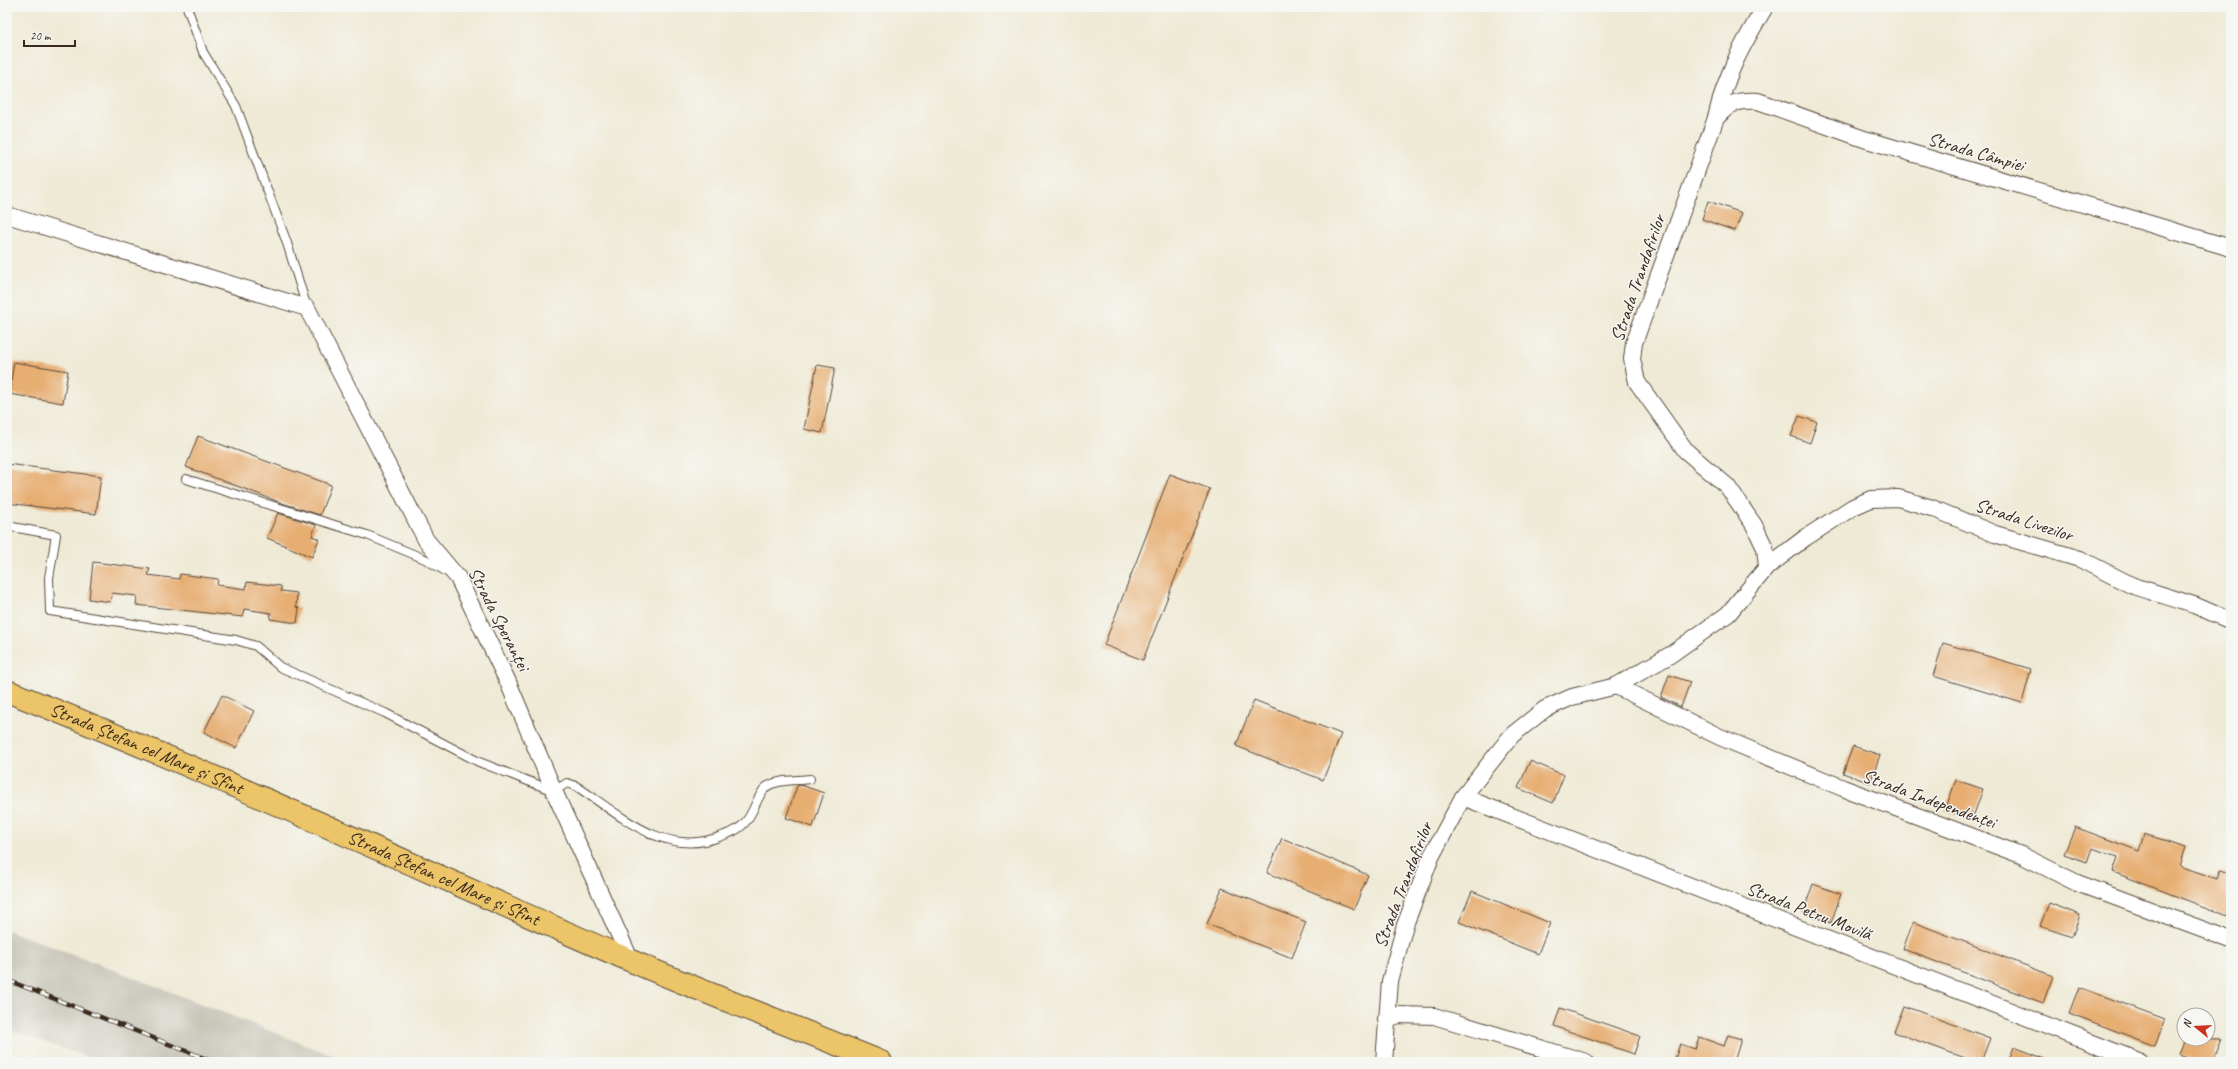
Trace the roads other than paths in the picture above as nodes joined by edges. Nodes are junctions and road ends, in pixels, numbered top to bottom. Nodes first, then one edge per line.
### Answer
1 (187, 7) edge
2 (1755, 7) edge
3 (1765, 7) edge
4 (1744, 41) junction
5 (1716, 118) junction
6 (7, 215) edge
7 (2231, 248) edge
8 (308, 308) junction
9 (186, 479) dead end
10 (7, 526) edge
11 (1767, 567) junction
12 (458, 578) junction
13 (2231, 621) edge
14 (1616, 686) junction
15 (7, 691) edge
16 (810, 779) dead end
17 (554, 791) junction
18 (1463, 797) junction
19 (2231, 940) edge
20 (631, 961) junction
21 (1386, 1019) junction
22 (882, 1062) edge
23 (1384, 1062) edge
24 (1586, 1062) edge
25 (2141, 1062) edge

1 - 8 lane
2 - 4 street, Strada Trandafirilor
3 - 4 street, Strada Trandafirilor
4 - 5 street, Strada Trandafirilor
5 - 7 street, Strada Câmpiei
5 - 11 street, Strada Trandafirilor
6 - 8 street
8 - 12 street, Strada Speranței
9 - 12 lane
10 - 17 lane
11 - 13 street, Strada Livezilor
11 - 14 street, Strada Trandafirilor
12 - 17 street, Strada Speranței
14 - 18 street, Strada Trandafirilor
14 - 19 street, Strada Independenței
15 - 20 main road, Strada Ștefan cel Mare și Sfînt
16 - 17 lane
17 - 20 street, Strada Speranței
18 - 21 street, Strada Trandafirilor
18 - 25 street, Strada Petru Movilă
20 - 22 main road, Strada Ștefan cel Mare și Sfînt
21 - 23 street, Strada Trandafirilor
21 - 24 street

